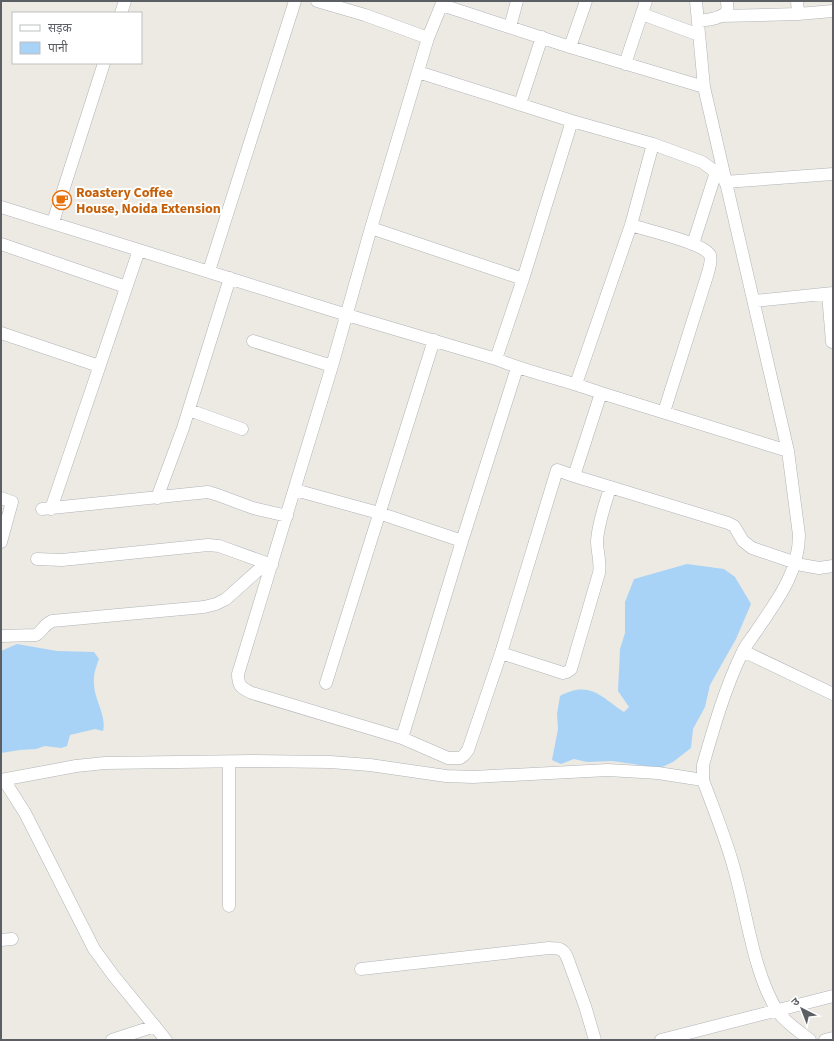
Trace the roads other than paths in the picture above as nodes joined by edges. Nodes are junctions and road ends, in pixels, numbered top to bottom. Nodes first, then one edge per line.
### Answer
1 (124, 1) edge
2 (296, 1) edge
3 (317, 1) edge
4 (518, 1) edge
5 (586, 1) edge
6 (646, 1) edge
7 (696, 1) edge
8 (727, 1) edge
9 (797, 1) edge
10 (443, 3) edge
11 (833, 11) edge
12 (121, 12) edge
13 (642, 14) junction
14 (798, 14) junction
15 (721, 16) junction
16 (698, 21) junction
17 (510, 27) junction
18 (699, 35) junction
19 (542, 37) junction
20 (428, 38) junction
21 (570, 47) junction
22 (104, 64) edge
23 (625, 64) junction
24 (418, 72) junction
25 (704, 87) junction
26 (520, 104) junction
27 (572, 121) junction
28 (653, 144) junction
29 (719, 171) junction
30 (833, 174) edge
31 (725, 182) junction
32 (1, 207) edge
33 (53, 222) junction
34 (631, 225) junction
35 (371, 228) junction
36 (1, 244) edge
37 (693, 244) junction
38 (139, 250) junction
39 (209, 271) junction
40 (230, 278) junction
41 (523, 279) junction
42 (126, 287) junction
43 (830, 293) edge
44 (754, 301) junction
45 (347, 314) junction
46 (1, 333) edge
47 (434, 340) junction
48 (253, 341) dead end
49 (832, 342) edge
50 (496, 359) junction
51 (99, 366) junction
52 (332, 366) junction
53 (517, 368) junction
54 (576, 384) junction
55 (601, 393) junction
56 (189, 410) junction
57 (664, 412) junction
58 (242, 429) dead end
59 (788, 451) junction
60 (574, 476) junction
61 (610, 488) junction
62 (295, 490) junction
63 (1, 498) edge
64 (157, 498) junction
65 (379, 513) junction
66 (287, 516) junction
67 (462, 541) junction
68 (1, 542) edge
69 (37, 559) dead end
70 (796, 563) junction
71 (268, 565) junction
72 (833, 566) edge
73 (1, 636) edge
74 (743, 651) junction
75 (501, 653) junction
76 (326, 683) dead end
77 (833, 694) edge
78 (402, 738) junction
79 (228, 762) junction
80 (3, 780) edge
81 (703, 780) junction
82 (229, 906) dead end
83 (361, 969) dead end
84 (833, 996) edge
85 (777, 1011) junction
86 (156, 1026) junction
87 (833, 1038) edge
88 (112, 1040) edge
89 (166, 1040) edge
90 (595, 1040) edge
91 (661, 1040) edge
92 (810, 1040) edge
93 (825, 1040) edge

1 - 12 street
2 - 39 street
3 - 20 street
4 - 17 street
5 - 21 street
6 - 13 street
7 - 16 street
8 - 15 street
9 - 14 street
10 - 17 street
10 - 20 street
11 - 14 street
13 - 18 street
13 - 23 street
14 - 15 street
15 - 16 street
16 - 18 street
17 - 19 street
18 - 25 street
19 - 21 street
19 - 26 street
20 - 24 street
21 - 23 street
22 - 33 street
23 - 25 street
24 - 26 street
24 - 35 street
25 - 29 street
26 - 27 street
27 - 28 street
27 - 41 street
28 - 29 street
28 - 34 street
29 - 31 street
29 - 37 street
30 - 31 street
31 - 44 street
32 - 33 street
33 - 38 street
34 - 37 street
34 - 54 street
35 - 41 street
35 - 45 street
36 - 42 street
37 - 57 street
38 - 39 street
38 - 42 street
39 - 40 street
40 - 45 street
40 - 56 street
41 - 50 street
42 - 51 street
43 - 44 street
43 - 49 street
44 - 59 street
45 - 47 street
45 - 52 street
46 - 51 street
47 - 50 street
47 - 65 street
48 - 52 street
50 - 53 street
51 - 64 street
52 - 62 street
53 - 54 street
53 - 67 street
54 - 55 street
55 - 57 street
55 - 60 street
56 - 58 street
56 - 64 street
57 - 59 street
59 - 70 street
60 - 61 street
60 - 75 street
61 - 70 street
61 - 75 street
62 - 65 street
62 - 66 street
63 - 68 street
64 - 66 street
65 - 67 street
65 - 76 street
66 - 71 street
67 - 78 street
69 - 71 street
70 - 72 street
70 - 74 street
71 - 73 street
71 - 78 street
74 - 77 street
74 - 81 street
75 - 78 street
79 - 80 street
79 - 81 street
79 - 82 street
80 - 86 street
81 - 85 street
83 - 90 street
84 - 85 street
85 - 91 street
85 - 92 street
86 - 88 street
86 - 89 street
87 - 93 street

